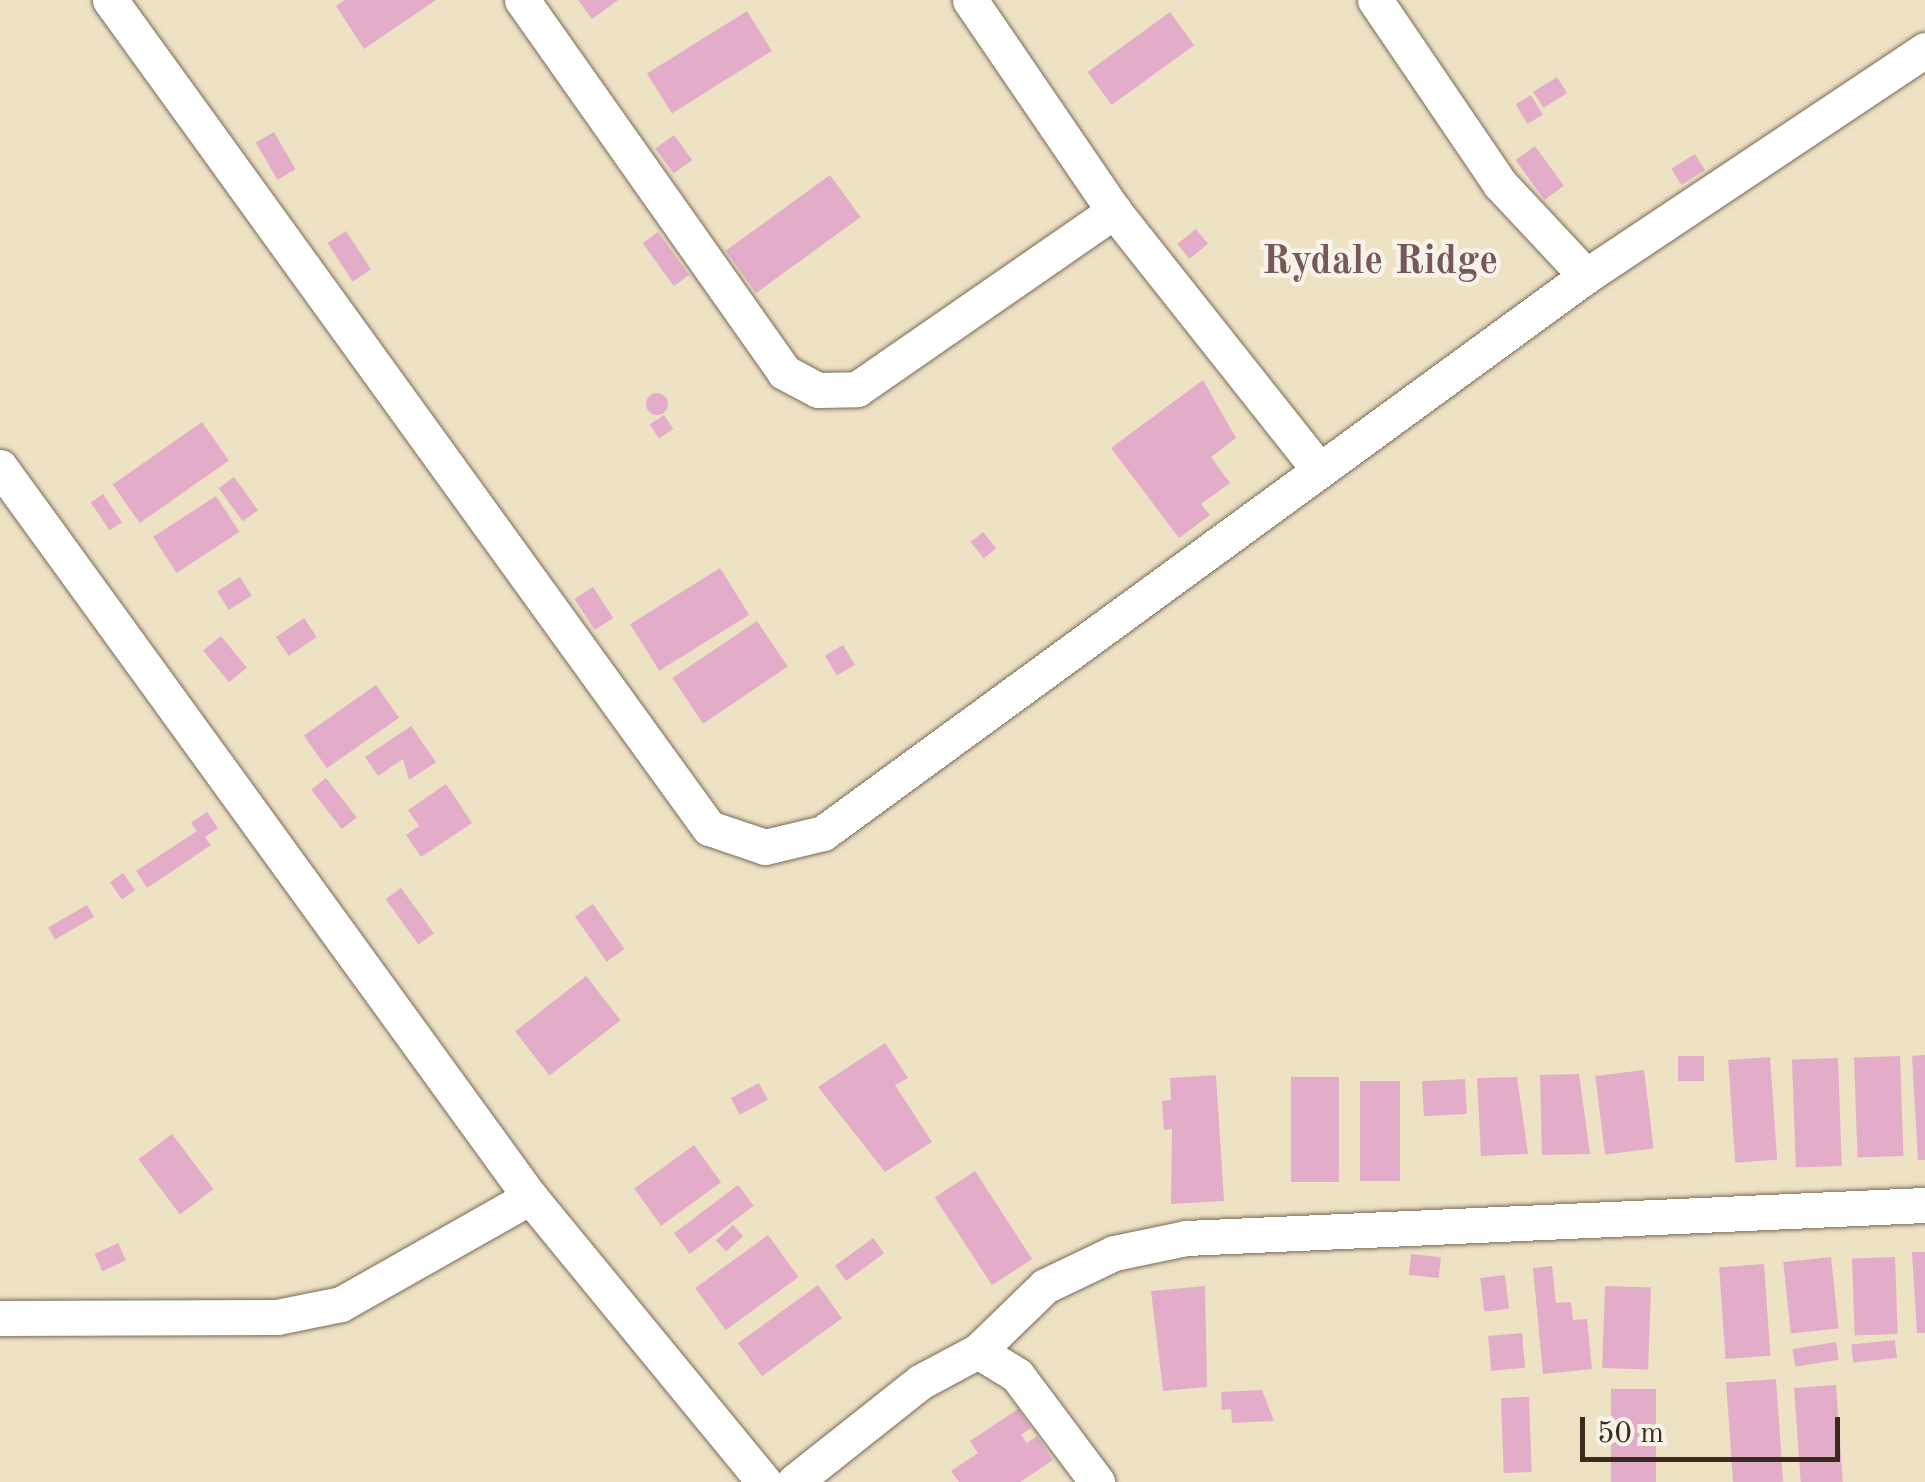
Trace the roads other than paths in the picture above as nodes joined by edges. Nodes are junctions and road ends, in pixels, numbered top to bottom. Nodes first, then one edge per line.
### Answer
1 (110, 0) edge
2 (522, 0) edge
3 (970, 0) edge
4 (1386, 4) edge
5 (1925, 50) edge
6 (1114, 211) junction
7 (1586, 276) junction
8 (0, 467) edge
9 (1319, 470) junction
10 (530, 1198) junction
11 (1925, 1205) edge
12 (0, 1318) edge
13 (978, 1351) junction
14 (764, 1482) edge
15 (794, 1482) edge
16 (1097, 1482) edge

1 - 9 street
2 - 6 street
3 - 6 street
4 - 7 street
5 - 7 street
6 - 9 street
7 - 9 street
8 - 10 street
10 - 12 street
10 - 14 street
11 - 13 street
13 - 15 street
13 - 16 street

